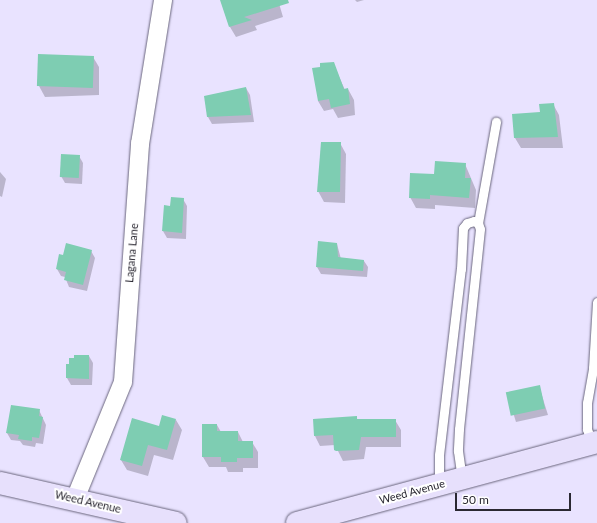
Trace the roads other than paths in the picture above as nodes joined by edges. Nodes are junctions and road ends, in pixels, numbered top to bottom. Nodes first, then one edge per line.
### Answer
1 (163, 0) edge
2 (496, 122) dead end
3 (478, 223) junction
4 (597, 302) edge
5 (595, 443) edge
6 (462, 479) junction
7 (0, 483) edge
8 (439, 485) junction
9 (75, 499) junction
10 (176, 523) edge
11 (296, 523) edge

1 - 9 street, Lagana Lane
2 - 3 lane
3 - 6 lane
3 - 8 lane
4 - 5 lane
5 - 6 main road, Weed Avenue
6 - 8 main road, Weed Avenue
7 - 9 main road, Weed Avenue
8 - 11 main road, Weed Avenue
9 - 10 main road, Weed Avenue

